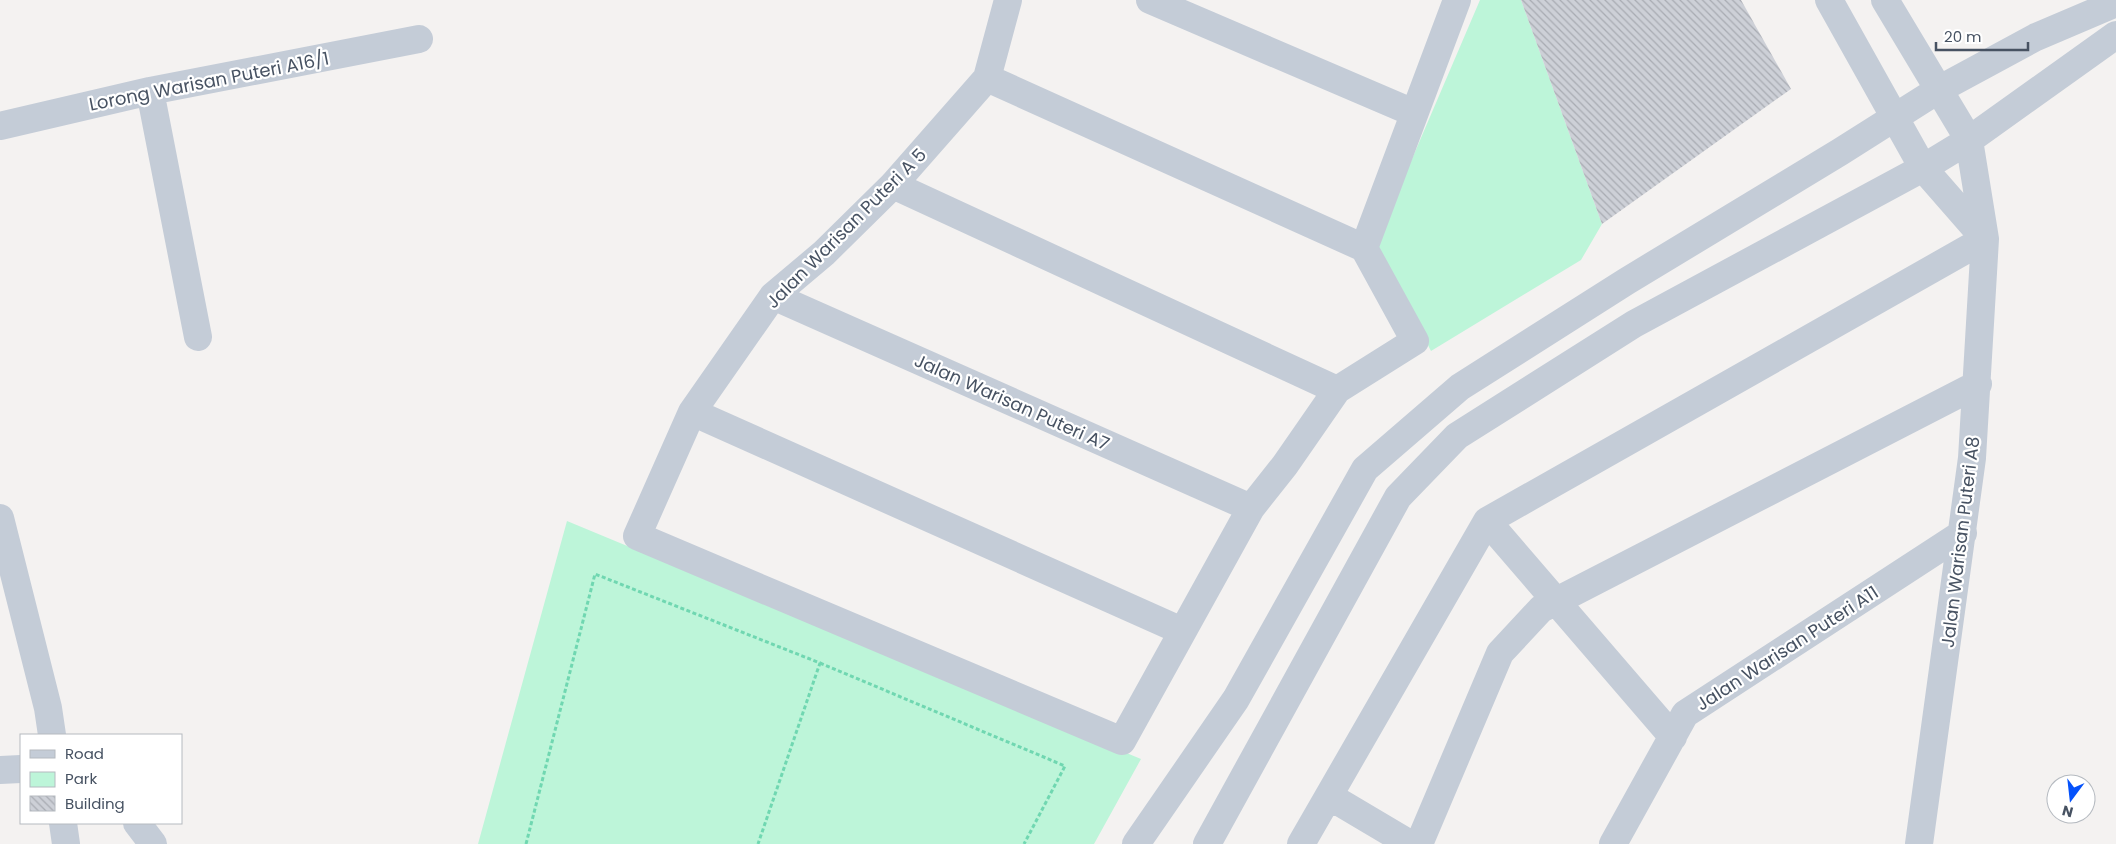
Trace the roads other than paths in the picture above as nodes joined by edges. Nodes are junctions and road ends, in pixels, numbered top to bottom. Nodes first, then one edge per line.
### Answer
1 (1008, 0) edge
2 (1150, 0) edge
3 (1457, 0) edge
4 (1829, 0) edge
5 (1885, 0) edge
6 (2116, 3) edge
7 (2116, 35) edge
8 (419, 39) dead end
9 (987, 78) junction
10 (1938, 90) junction
11 (150, 91) junction
12 (1414, 113) junction
13 (1894, 118) junction
14 (0, 126) edge
15 (1969, 140) junction
16 (1923, 168) junction
17 (893, 185) junction
18 (1985, 238) junction
19 (1364, 248) junction
20 (773, 296) junction
21 (198, 337) dead end
22 (1978, 384) junction
23 (1337, 390) junction
24 (692, 412) junction
25 (1251, 508) junction
26 (1488, 521) junction
27 (2, 533) edge
28 (1963, 533) junction
29 (1556, 601) junction
30 (1182, 631) junction
31 (48, 708) junction
32 (52, 734) edge
33 (67, 734) edge
34 (1673, 737) junction
35 (20, 769) edge
36 (0, 770) edge
37 (1329, 796) junction
38 (63, 824) edge
39 (138, 824) edge
40 (66, 844) edge
41 (153, 844) edge
42 (1136, 844) edge
43 (1206, 844) edge
44 (1302, 844) edge
45 (1410, 844) edge
46 (1419, 844) edge
47 (1614, 844) edge
48 (1919, 844) edge

1 - 9 street, Jalan Warisan Puteri A 5
2 - 12 street
3 - 12 street
4 - 13 street
5 - 10 street
6 - 10 street
7 - 15 street
8 - 11 street, Lorong Warisan Puteri A16/1
9 - 17 street, Jalan Warisan Puteri A 5
9 - 19 street
10 - 13 street
10 - 15 street
11 - 14 street, Lorong Warisan Puteri A16/1
11 - 21 street
12 - 19 street
13 - 16 street
13 - 42 street
15 - 16 street
15 - 18 street, Jalan Warisan Puteri A8
16 - 18 street
16 - 43 street
17 - 20 street, Jalan Warisan Puteri A 5
17 - 23 street
18 - 22 street, Jalan Warisan Puteri A8
18 - 26 street
19 - 23 street
20 - 24 street, Jalan Warisan Puteri A 5
20 - 25 street, Jalan Warisan Puteri A7
22 - 28 street, Jalan Warisan Puteri A8
22 - 29 street
23 - 25 street
24 - 30 street
24 - 30 street, Jalan Warisan Puteri A 5
25 - 30 street
26 - 29 street
26 - 37 street
27 - 31 street
28 - 34 street, Jalan Warisan Puteri A11
28 - 48 street, Jalan Warisan Puteri A8
29 - 34 street
29 - 46 street
31 - 32 street
31 - 33 street
34 - 47 street, Jalan Warisan Puteri A11
35 - 36 street
37 - 44 street
37 - 45 street
38 - 40 street
39 - 41 street

